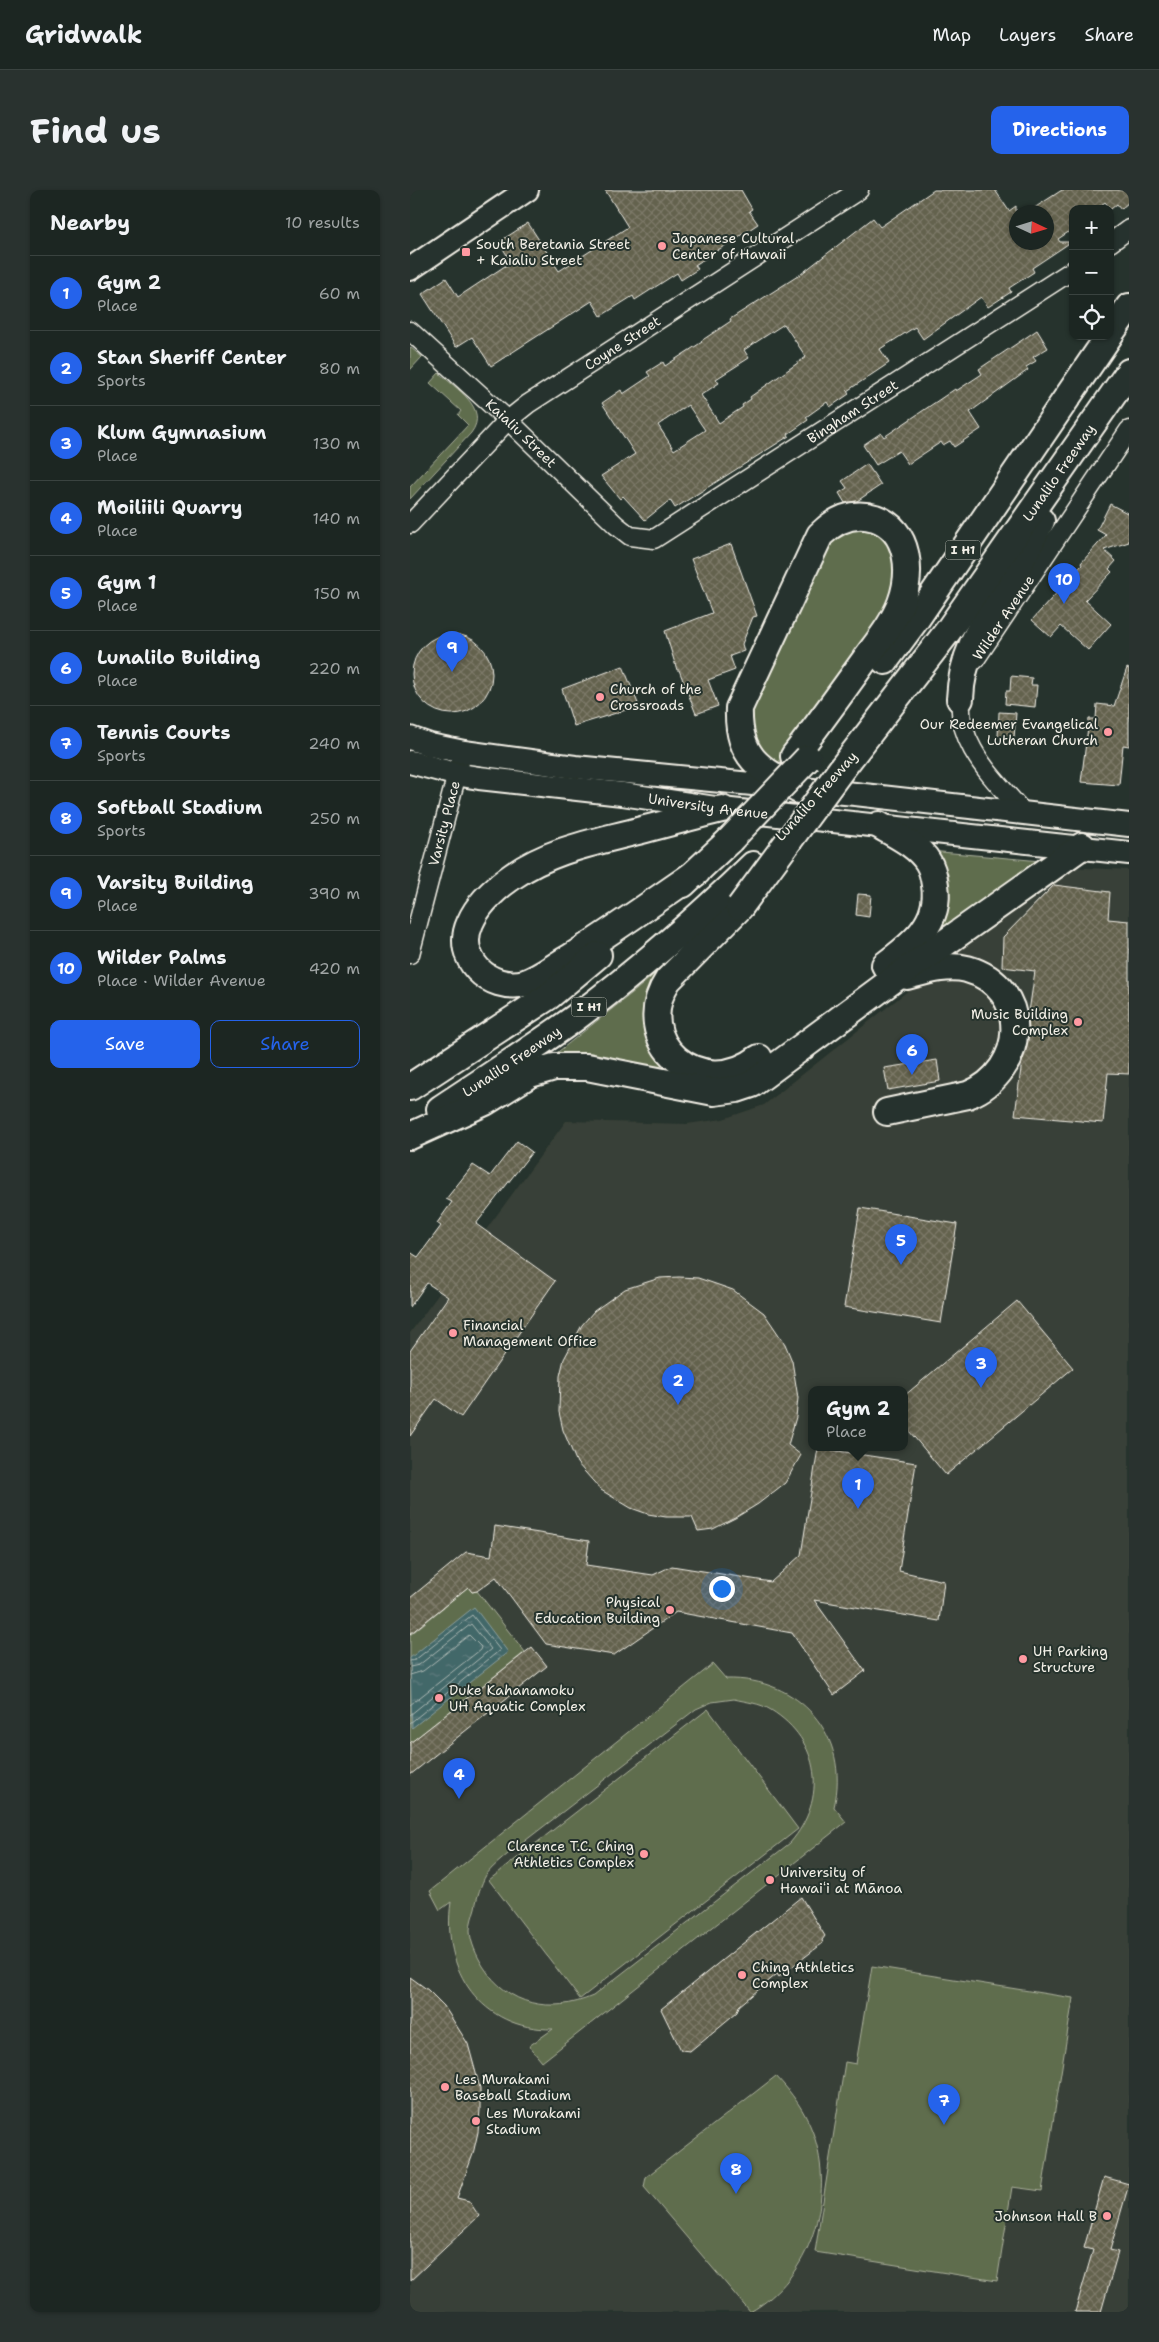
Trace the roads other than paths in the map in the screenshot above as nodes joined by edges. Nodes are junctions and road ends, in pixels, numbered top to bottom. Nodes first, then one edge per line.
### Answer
1 (527, 190) edge
2 (859, 190) edge
3 (1129, 230) edge
4 (1114, 241) edge
5 (410, 268) edge
6 (1069, 273) edge
7 (1129, 307) edge
8 (1114, 329) edge
9 (410, 331) edge
10 (1107, 340) edge
11 (1129, 372) edge
12 (508, 420) junction
13 (1090, 427) junction
14 (1129, 430) edge
15 (410, 524) edge
16 (630, 536) joint
17 (960, 700) junction
18 (410, 738) edge
19 (464, 752) junction
20 (801, 757) junction
21 (410, 762) edge
22 (843, 767) junction
23 (455, 774) junction
24 (784, 791) junction
25 (722, 809) junction
26 (1023, 812) junction
27 (1129, 824) edge
28 (879, 825) junction
29 (1082, 846) junction
30 (1129, 852) edge
31 (697, 872) junction
32 (410, 954) edge
33 (894, 979) junction
34 (410, 1086) edge
35 (887, 1112) dead end
36 (410, 1129) edge
37 (410, 1136) edge

1 - 5 main road
2 - 12 street, Coyne Street
3 - 4 street
6 - 16 street, Bingham Street
7 - 8 highway, I H1
9 - 12 street, Kaialiu Street
10 - 20 highway, I H1
11 - 13 highway, Lunalilo Freeway / I H1
12 - 15 street, Coyne Street
12 - 16 street, Kaialiu Street
13 - 17 highway
13 - 22 highway, Lunalilo Freeway / I H1
14 - 17 street, Wilder Avenue
17 - 26 street, Wilder Avenue
18 - 19 main road, University Avenue
19 - 23 street, Varsity Place
19 - 24 main road, University Avenue
20 - 24 highway, I H1, bridge
20 - 24 highway
21 - 23 main road, University Avenue
22 - 28 highway, bridge
22 - 36 highway, Lunalilo Freeway / I H1, bridge
23 - 25 main road, University Avenue
23 - 32 street, Varsity Place
24 - 26 main road, University Avenue
24 - 31 highway, I H1, bridge
25 - 28 main road, University Avenue
25 - 31 highway
26 - 27 main road, University Avenue
28 - 29 main road, University Avenue
29 - 30 main road, University Avenue
29 - 33 highway
31 - 34 highway, I H1
33 - 35 highway
33 - 37 highway

